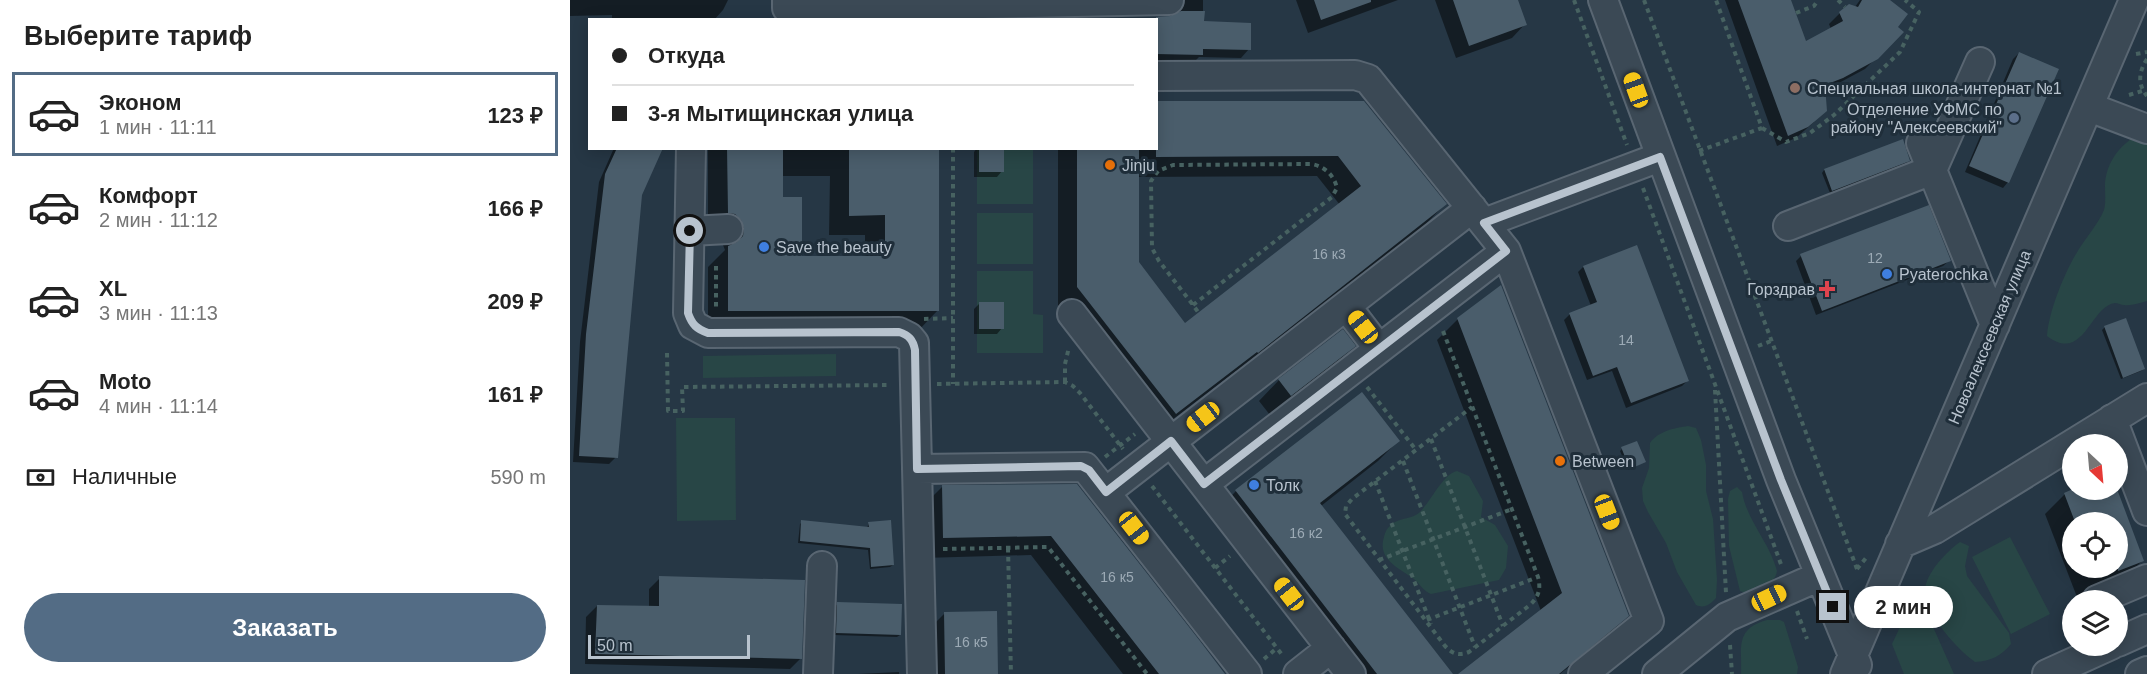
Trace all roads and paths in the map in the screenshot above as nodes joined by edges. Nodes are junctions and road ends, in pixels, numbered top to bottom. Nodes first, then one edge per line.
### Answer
1 (787, 0) edge
2 (1169, 0) edge
3 (1574, 0) edge
4 (1603, 0) edge
5 (1644, 0) edge
6 (1716, 0) edge
7 (1818, 0) edge
8 (1838, 0) edge
9 (1905, 0) edge
10 (2134, 0) edge
11 (1845, 8) dead end
12 (1796, 13) dead end
13 (2147, 59) edge
14 (1980, 62) dead end
15 (1158, 76) edge
16 (2147, 96) edge
17 (2089, 107) junction
18 (1762, 128) junction
19 (2147, 129) edge
20 (1921, 143) dead end
21 (691, 150) edge
22 (953, 150) edge
23 (1699, 151) junction
24 (1647, 162) junction
25 (1932, 170) junction
26 (1478, 215) junction
27 (1788, 226) dead end
28 (711, 230) junction
29 (1506, 251) junction
30 (1193, 305) junction
31 (1346, 306) junction
32 (1434, 307) junction
33 (1198, 312) dead end
34 (1072, 314) dead end
35 (953, 318) junction
36 (716, 319) dead end
37 (918, 319) dead end
38 (1995, 325) junction
39 (1771, 341) junction
40 (1751, 348) dead end
41 (1379, 349) junction
42 (667, 353) dead end
43 (1353, 369) junction
44 (915, 384) junction
45 (953, 384) junction
46 (1715, 387) junction
47 (2147, 398) edge
48 (1472, 407) junction
49 (1153, 419) junction
50 (2112, 419) junction
51 (1431, 438) junction
52 (1171, 441) junction
53 (1120, 445) junction
54 (1416, 450) junction
55 (1403, 460) junction
56 (1137, 468) junction
57 (917, 469) junction
58 (1089, 470) junction
59 (1376, 481) junction
60 (1204, 484) junction
61 (1106, 492) junction
62 (1512, 509) junction
63 (2147, 511) edge
64 (1465, 527) junction
65 (1433, 539) junction
66 (1900, 544) junction
67 (1008, 548) junction
68 (919, 550) junction
69 (1402, 551) junction
70 (1379, 560) junction
71 (822, 566) dead end
72 (1857, 569) dead end
73 (1820, 576) junction
74 (1538, 577) junction
75 (2147, 579) edge
76 (1790, 589) junction
77 (2121, 590) edge
78 (1491, 595) junction
79 (1459, 607) junction
80 (1727, 617) junction
81 (1427, 620) junction
82 (1503, 626) junction
83 (2147, 629) edge
84 (2128, 638) edge
85 (1807, 639) dead end
86 (1475, 647) junction
87 (1331, 648) junction
88 (2087, 656) edge
89 (1290, 665) edge
90 (1853, 668) edge
91 (2147, 670) edge
92 (818, 674) edge
93 (922, 674) edge
94 (1011, 674) edge
95 (1146, 674) edge
96 (1247, 674) edge
97 (1351, 674) edge
98 (1583, 674) edge
99 (1657, 674) edge
100 (1732, 674) edge
101 (2047, 674) edge
102 (2140, 674) edge

1 - 2 street
3 - 24 path
4 - 24 street
5 - 23 path
6 - 18 path
7 - 12 path
8 - 11 path
9 - 18 path
10 - 17 street, Новоалексеевская улица
13 - 16 path
14 - 25 street
15 - 26 street
17 - 19 street
17 - 38 street, Новоалексеевская улица
18 - 23 path
20 - 25 street
21 - 28 street
22 - 35 path
23 - 39 path
24 - 26 street
24 - 46 path
24 - 73 street
25 - 27 street
25 - 38 street
26 - 29 street
26 - 31 street
28 - 36 path
28 - 44 street
29 - 32 street
29 - 98 street
30 - 30 path
30 - 33 path
31 - 41 street
31 - 52 street
32 - 41 street
32 - 48 path
34 - 49 street
35 - 37 path
35 - 45 path
38 - 66 street, Новоалексеевская улица
39 - 40 path
39 - 72 path
41 - 43 street
42 - 44 path
43 - 54 path
43 - 60 street
44 - 45 path
44 - 57 street
45 - 53 path
46 - 76 path
46 - 80 path
47 - 50 street
48 - 51 path
48 - 62 path
49 - 52 street
49 - 53 path
50 - 63 street
50 - 66 street
51 - 54 path
51 - 64 path
52 - 56 street
52 - 60 street
53 - 56 path
53 - 58 path
54 - 55 path
55 - 59 path
55 - 65 path
56 - 61 street
56 - 89 path
57 - 58 street
57 - 68 street
58 - 61 street
59 - 69 path
59 - 70 path
60 - 87 street
61 - 96 street
62 - 64 path
62 - 74 path
64 - 65 path
64 - 78 path
65 - 69 path
65 - 79 path
66 - 90 street, Новоалексеевская улица
67 - 68 path
67 - 94 path
67 - 95 path
68 - 93 street
69 - 70 path
69 - 81 path
70 - 81 path
71 - 92 street
73 - 76 street
73 - 90 street
74 - 78 path
74 - 82 path
75 - 77 street
76 - 80 street
76 - 85 path
78 - 79 path
78 - 82 path
79 - 81 path
79 - 86 path
80 - 99 street
80 - 100 path
81 - 86 path
82 - 86 path
83 - 84 street
87 - 89 street
87 - 97 street
88 - 101 street
91 - 102 street

